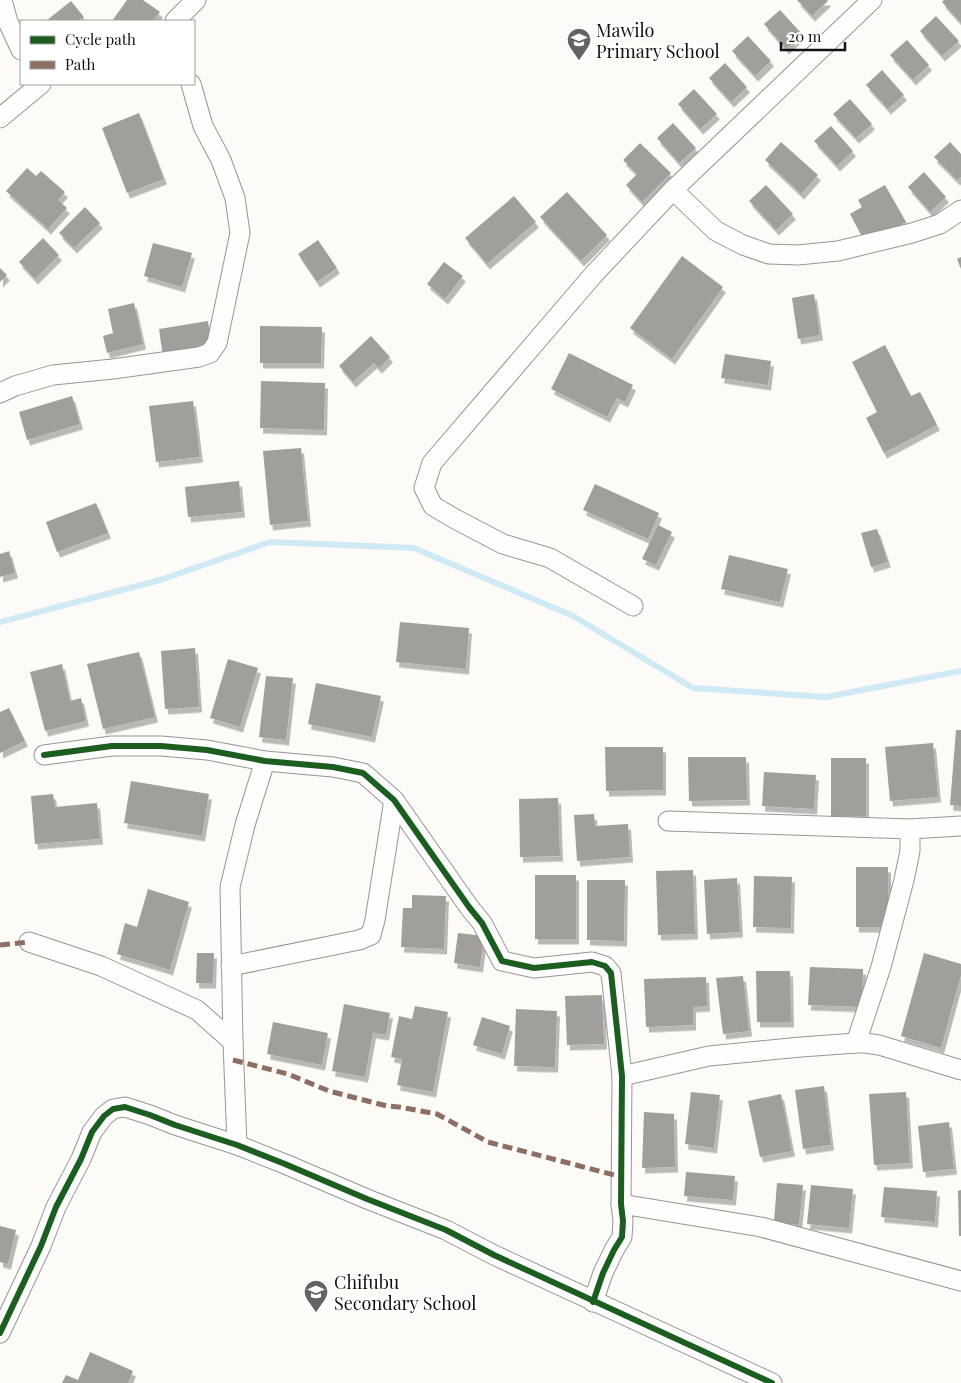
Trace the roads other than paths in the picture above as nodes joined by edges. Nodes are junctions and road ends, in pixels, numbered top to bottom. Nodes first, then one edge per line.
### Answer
1 (2, 0) edge
2 (196, 0) edge
3 (872, 0) edge
4 (176, 20) edge
5 (20, 48) edge
6 (40, 85) edge
7 (191, 85) edge
8 (0, 118) edge
9 (673, 190) junction
10 (961, 210) edge
11 (0, 393) edge
12 (633, 606) dead end
13 (44, 755) dead end
14 (265, 761) junction
15 (394, 800) junction
16 (668, 821) dead end
17 (961, 826) edge
18 (910, 829) junction
19 (29, 942) dead end
20 (231, 966) junction
21 (233, 1042) junction
22 (856, 1043) junction
23 (961, 1070) edge
24 (622, 1076) junction
25 (237, 1145) junction
26 (622, 1204) junction
27 (961, 1281) edge
28 (593, 1302) junction
29 (0, 1333) edge
30 (772, 1383) edge

1 - 5 street
2 - 4 street
3 - 9 street
6 - 8 street
7 - 11 street
9 - 10 street
9 - 12 street
13 - 14 street
14 - 15 street
14 - 20 street
15 - 20 street
15 - 24 street
16 - 18 street
17 - 18 street
18 - 22 street
19 - 21 street
20 - 21 street
21 - 25 street
22 - 23 street
22 - 24 street
24 - 26 street
25 - 28 street
25 - 29 street
26 - 27 street
26 - 28 street
28 - 30 street

